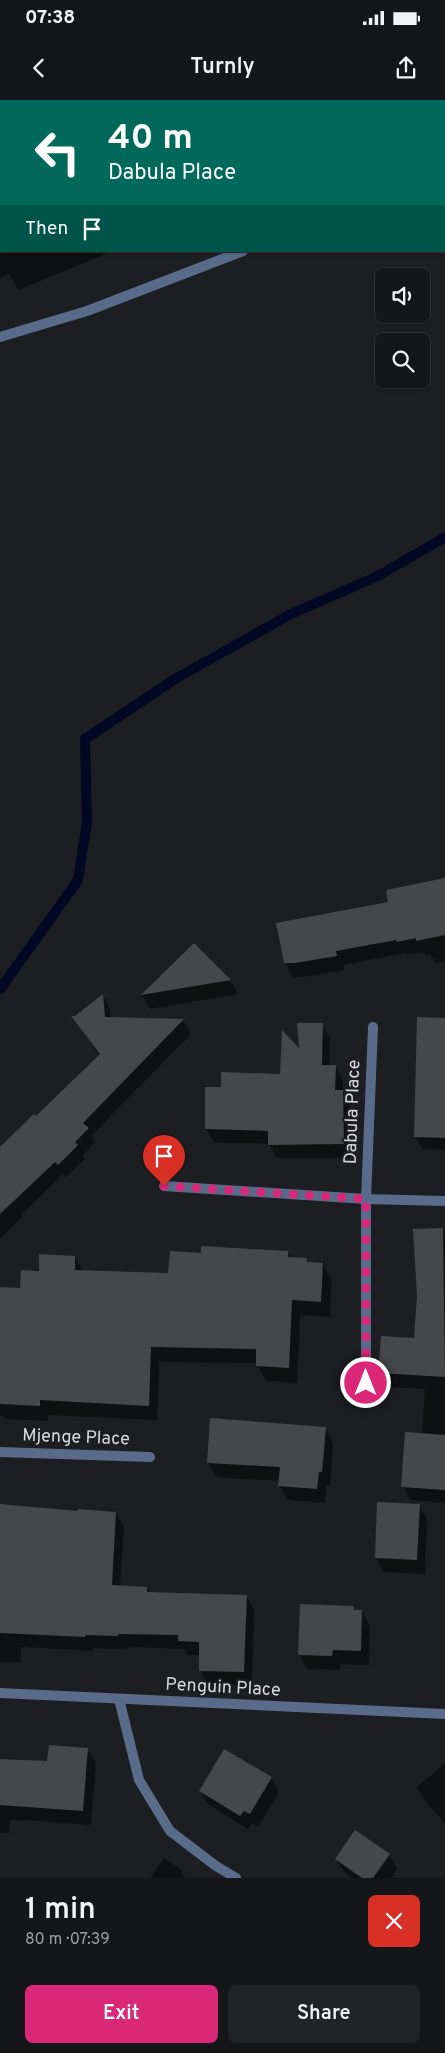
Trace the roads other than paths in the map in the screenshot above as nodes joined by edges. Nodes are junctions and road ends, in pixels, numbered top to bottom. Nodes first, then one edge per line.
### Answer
1 (231, 253) edge
2 (0, 337) edge
3 (373, 1027) dead end
4 (164, 1186) dead end
5 (366, 1199) junction
6 (445, 1201) edge
7 (366, 1383) dead end
8 (0, 1452) edge
9 (150, 1457) dead end
10 (0, 1693) edge
11 (120, 1699) junction
12 (445, 1714) edge
13 (236, 1878) edge

1 - 2 street
3 - 5 street, Dabula Place
4 - 5 street
5 - 6 street
5 - 7 street, Dabula Place
8 - 9 street, Mjenge Place
10 - 11 street, Penguin Place
11 - 12 street, Penguin Place
11 - 13 street

